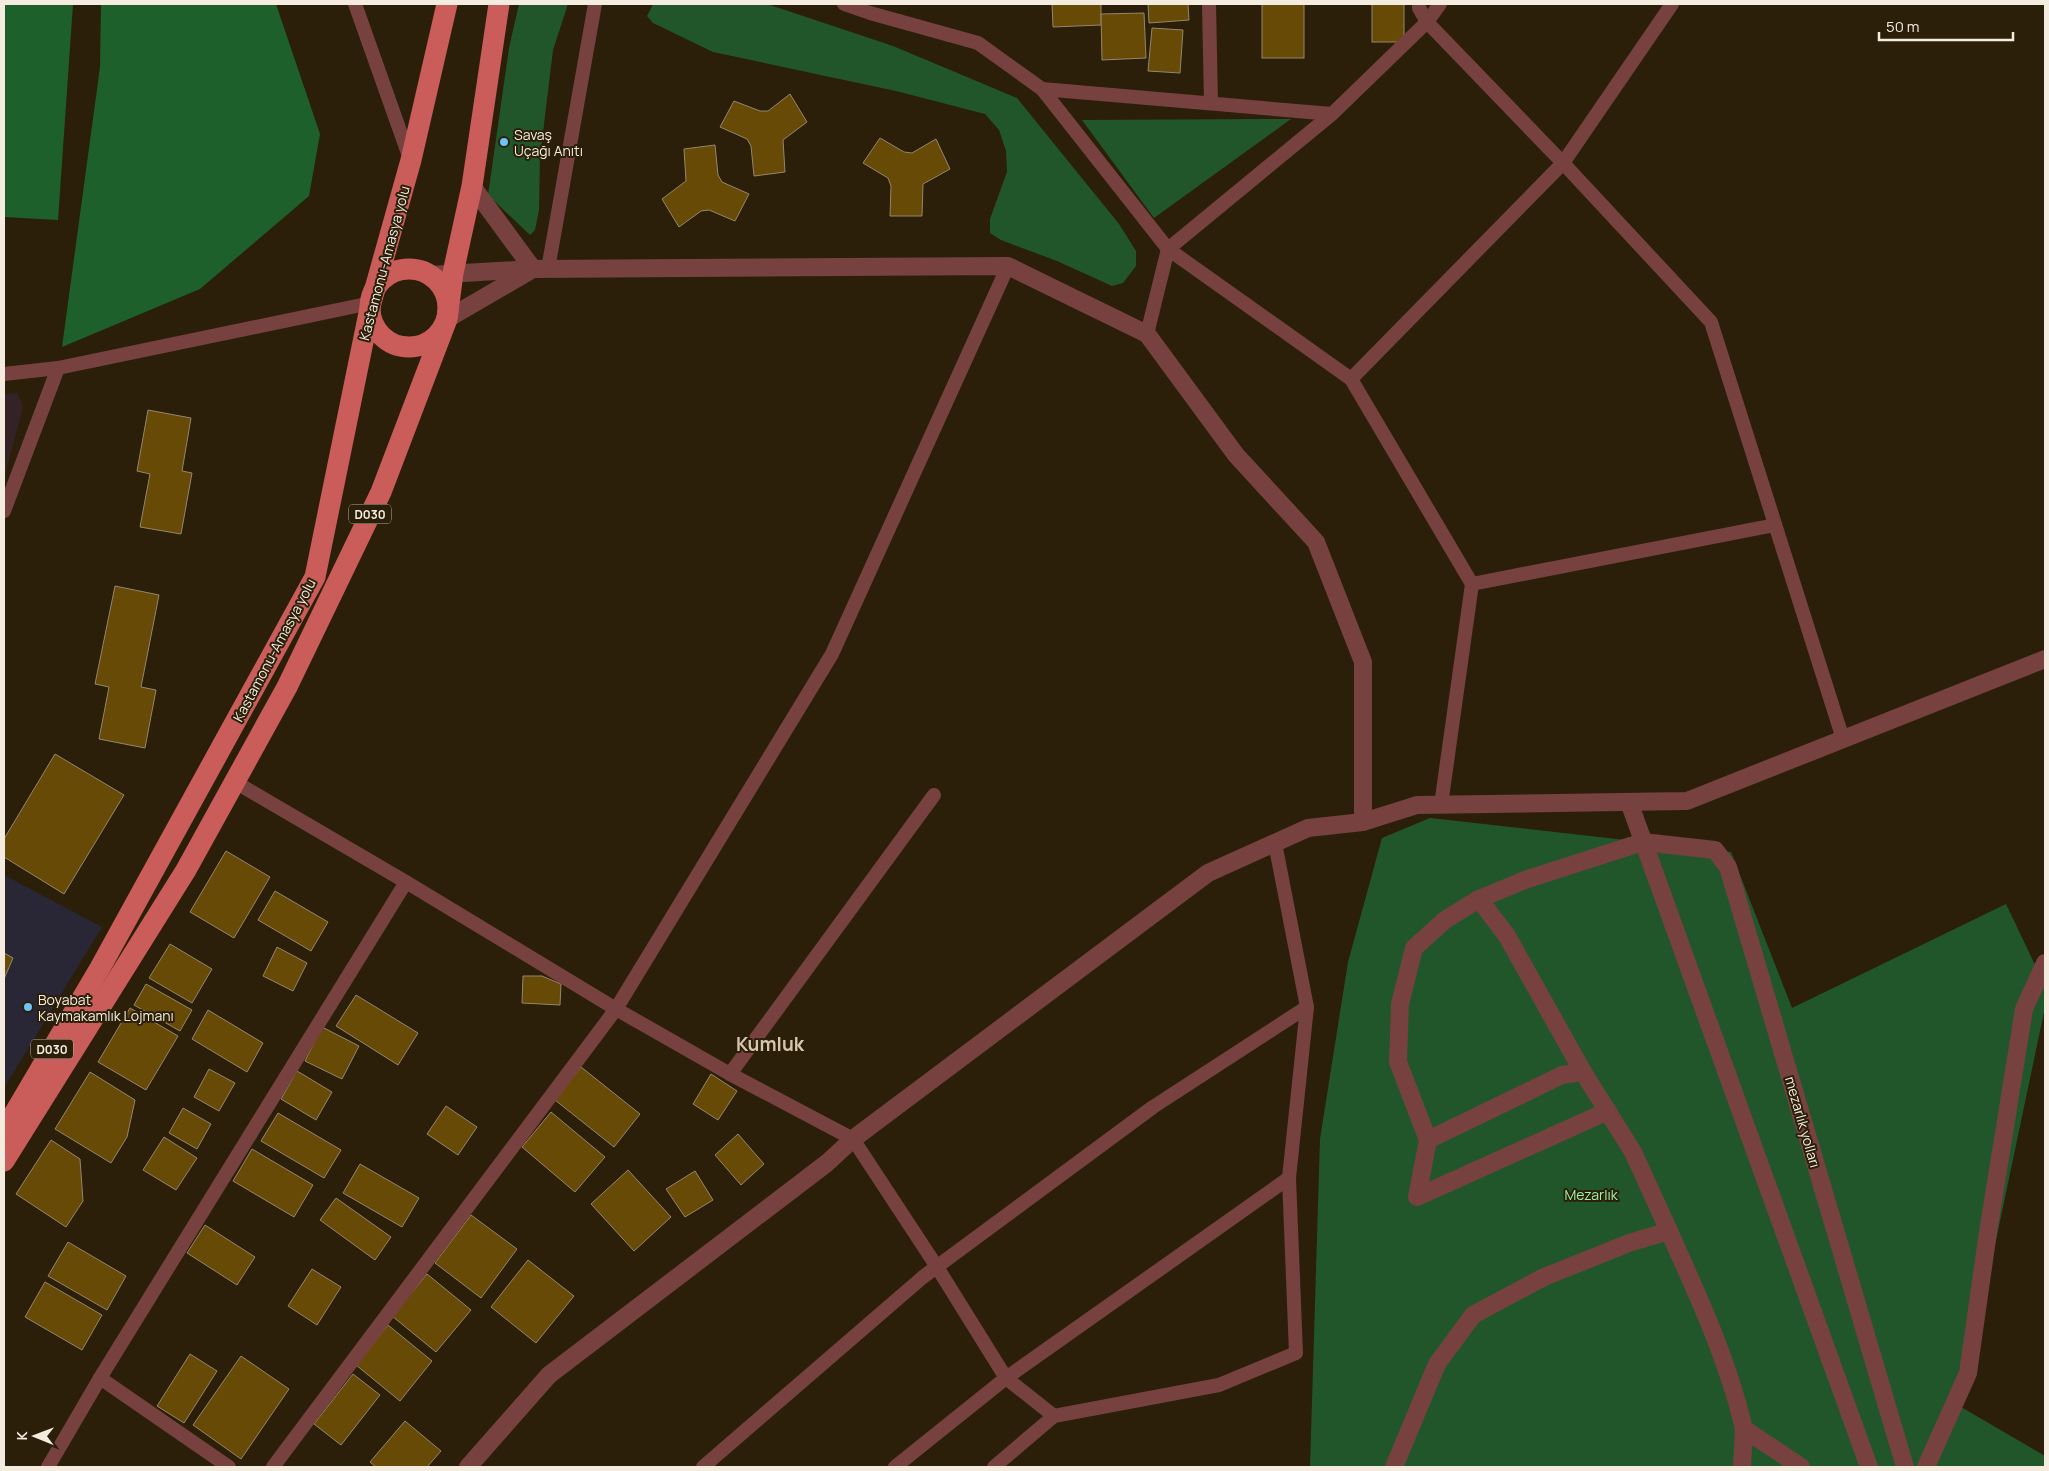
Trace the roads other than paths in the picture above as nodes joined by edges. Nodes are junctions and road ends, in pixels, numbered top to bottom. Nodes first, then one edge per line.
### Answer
1 (356, 4) edge
2 (447, 4) edge
3 (499, 4) edge
4 (595, 4) edge
5 (844, 4) edge
6 (1209, 4) edge
7 (1419, 4) edge
8 (1440, 4) edge
9 (1672, 4) edge
10 (1427, 22) junction
11 (1042, 89) junction
12 (1211, 104) junction
13 (1332, 114) junction
14 (411, 160) junction
15 (1563, 163) junction
16 (472, 186) junction
17 (1168, 249) junction
18 (1008, 266) junction
19 (541, 269) junction
20 (453, 273) junction
21 (430, 275) junction
22 (370, 303) junction
23 (447, 319) junction
24 (1146, 334) junction
25 (58, 368) junction
26 (4, 374) edge
27 (1352, 379) junction
28 (4, 511) edge
29 (1775, 525) junction
30 (1472, 584) junction
31 (2045, 660) edge
32 (1844, 739) junction
33 (234, 782) junction
34 (934, 795) dead end
35 (1629, 802) junction
36 (1442, 805) junction
37 (1363, 822) junction
38 (1643, 842) junction
39 (1275, 843) junction
40 (406, 882) junction
41 (1480, 900) junction
42 (2045, 963) edge
43 (1307, 1007) junction
44 (616, 1009) junction
45 (1583, 1072) junction
46 (730, 1074) junction
47 (1608, 1111) junction
48 (4, 1131) edge
49 (853, 1139) junction
50 (1428, 1140) junction
51 (4, 1160) edge
52 (1289, 1178) junction
53 (1669, 1231) junction
54 (937, 1267) junction
55 (100, 1378) junction
56 (1006, 1378) junction
57 (1054, 1416) junction
58 (1744, 1429) junction
59 (48, 1467) edge
60 (229, 1467) edge
61 (273, 1467) edge
62 (468, 1467) edge
63 (703, 1467) edge
64 (895, 1467) edge
65 (994, 1467) edge
66 (1394, 1467) edge
67 (1742, 1467) edge
68 (1801, 1467) edge
69 (1869, 1467) edge
70 (1905, 1467) edge
71 (1926, 1467) edge

1 - 14 street
2 - 14 main road, Kastamonu-Amasya yolu / D030
3 - 16 main road, Kastamonu-Amasya yolu / D030
4 - 19 street
5 - 11 street
6 - 12 street
7 - 10 street
8 - 10 street
9 - 15 street
10 - 13 street
10 - 15 street
11 - 12 street
11 - 17 street
12 - 13 street
13 - 17 street
14 - 22 main road, Kastamonu-Amasya yolu / D030
15 - 27 street
15 - 29 street
16 - 19 street
16 - 20 main road, Kastamonu-Amasya yolu / D030
17 - 24 street
17 - 27 street
18 - 19 street
18 - 24 street
18 - 44 street
19 - 20 street
19 - 23 street
20 - 21 street
20 - 23 main road, Kastamonu-Amasya yolu / D030
21 - 22 main road
21 - 23 main road
22 - 23 main road
22 - 25 street
22 - 48 main road, Kastamonu-Amasya yolu / D030
23 - 33 main road, Kastamonu-Amasya yolu / D030
24 - 37 street
25 - 26 street
25 - 28 street
27 - 30 street
29 - 30 street
29 - 32 street
30 - 36 street
31 - 32 street
32 - 35 street
33 - 40 street
33 - 51 main road, Kastamonu-Amasya yolu / D030
34 - 46 street
35 - 36 street
35 - 38 street
36 - 37 street
37 - 39 street
38 - 41 street, mezarlık yolları
38 - 69 street
38 - 70 street, mezarlık yolları
39 - 43 street
39 - 49 street
40 - 44 street
40 - 55 street
41 - 45 street
41 - 50 street, mezarlık yolları
42 - 71 street
43 - 52 street
43 - 54 street
44 - 46 street
44 - 61 street
45 - 47 street
45 - 50 street
46 - 49 street
47 - 50 street
47 - 53 street
49 - 54 street
49 - 62 street
52 - 56 street
52 - 57 street
53 - 58 street
53 - 66 street
54 - 56 street
54 - 63 street
55 - 59 street
55 - 60 street
56 - 57 street
56 - 64 street
57 - 65 street
58 - 67 street
58 - 68 street

